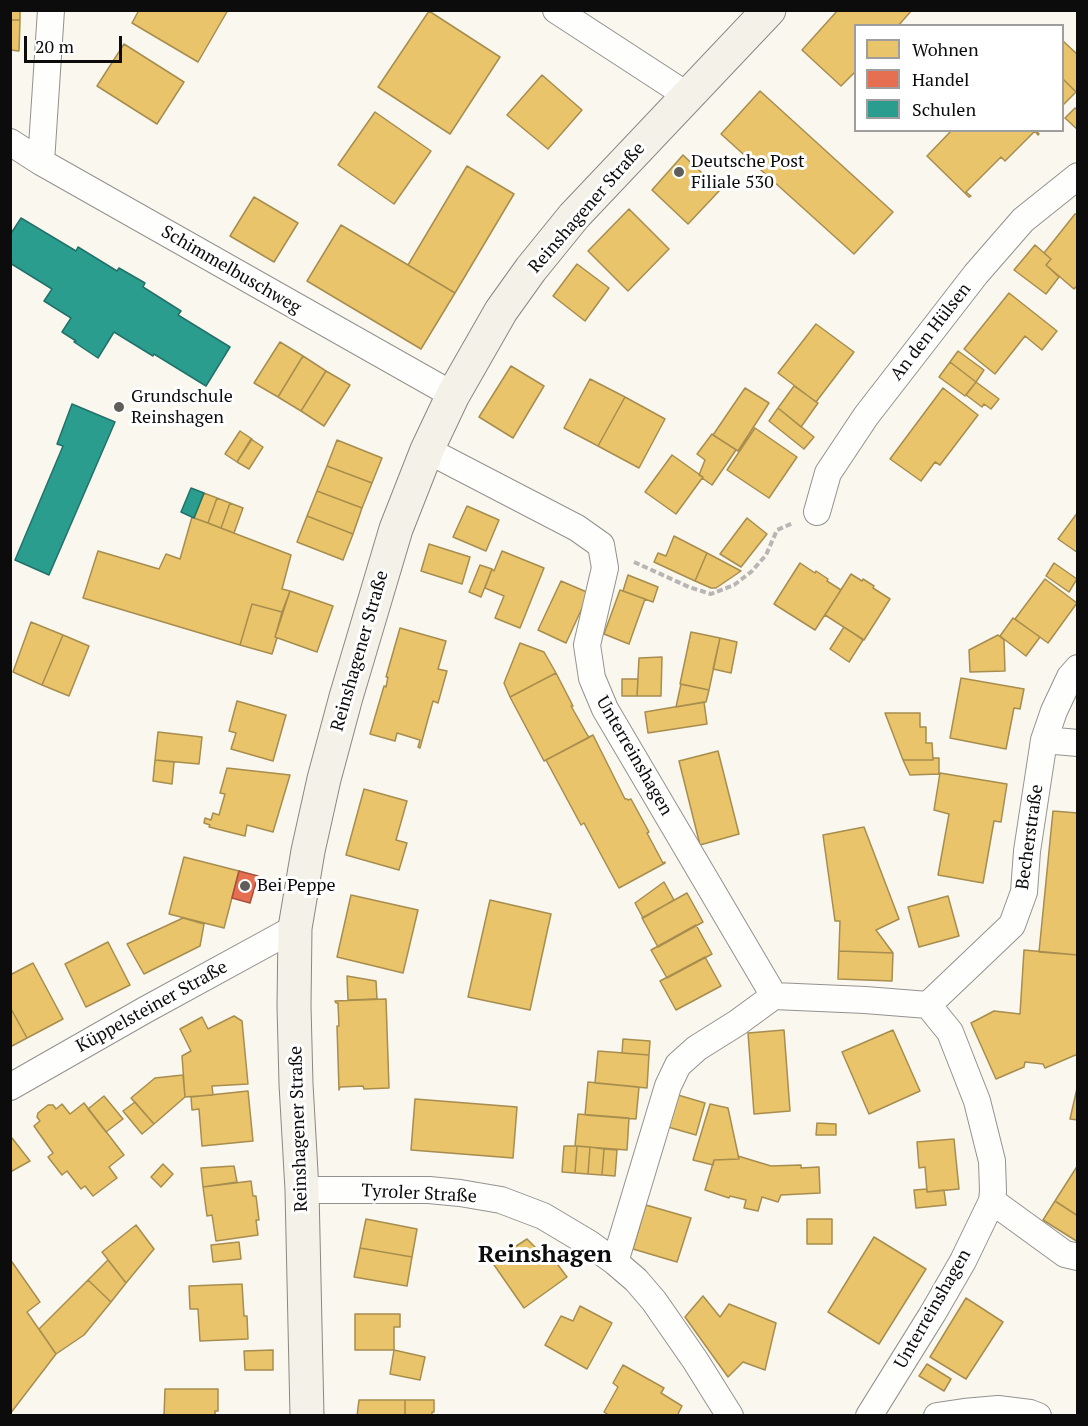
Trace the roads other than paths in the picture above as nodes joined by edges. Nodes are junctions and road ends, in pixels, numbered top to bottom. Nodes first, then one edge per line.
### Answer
1 (51, 10) edge
2 (556, 10) edge
3 (769, 10) edge
4 (688, 96) junction
5 (10, 142) edge
6 (41, 162) junction
7 (1077, 176) edge
8 (453, 395) junction
9 (427, 450) junction
10 (817, 512) dead end
11 (1077, 668) edge
12 (1044, 740) junction
13 (1077, 743) edge
14 (295, 928) junction
15 (774, 996) junction
16 (928, 1005) junction
17 (10, 1087) edge
18 (302, 1190) junction
19 (992, 1201) junction
20 (1077, 1257) edge
21 (615, 1262) junction
22 (307, 1416) edge
23 (730, 1416) edge
24 (869, 1416) edge
25 (936, 1416) edge
26 (1038, 1416) edge

1 - 6 street
2 - 4 street
3 - 4 main road, Reinshagener Straße
4 - 8 main road, Reinshagener Straße
5 - 6 street, Schimmelbuschweg
6 - 8 street, Schimmelbuschweg
7 - 10 street, An den Hülsen
8 - 9 main road, Reinshagener Straße
9 - 14 main road, Reinshagener Straße
9 - 15 street, Unterreinshagen
11 - 12 street, Becherstraße
12 - 13 street
12 - 16 street, Becherstraße
14 - 17 street, Küppelsteiner Straße
14 - 18 main road, Reinshagener Straße
15 - 16 street
15 - 21 street
16 - 19 street, Unterreinshagen
18 - 21 street, Tyroler Straße
18 - 22 main road, Reinshagener Straße
19 - 20 street
19 - 24 street, Unterreinshagen
21 - 23 street, Tyroler Straße
25 - 26 street

